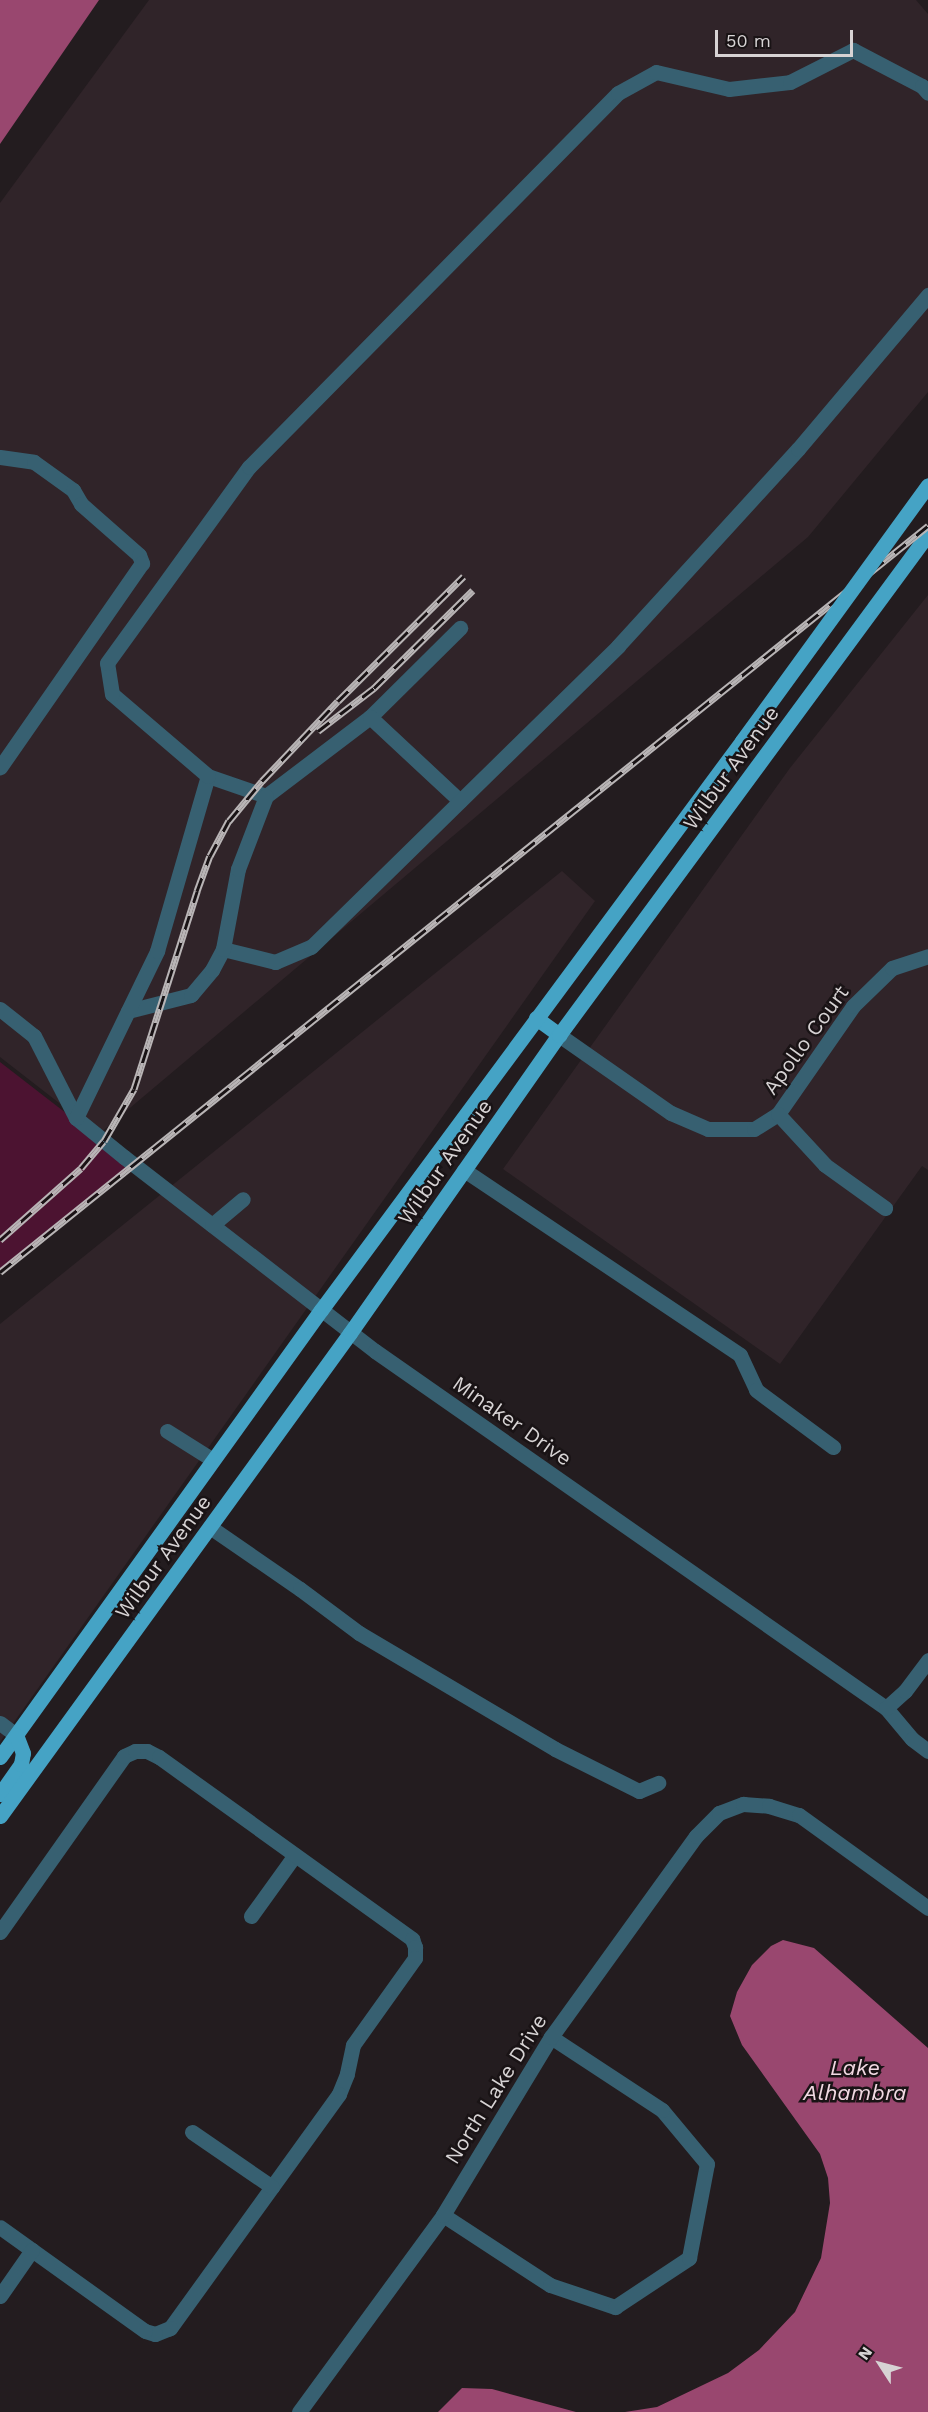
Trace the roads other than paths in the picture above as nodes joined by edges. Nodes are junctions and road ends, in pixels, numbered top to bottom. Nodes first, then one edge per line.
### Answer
1 (928, 93) edge
2 (928, 295) edge
3 (0, 457) edge
4 (928, 485) edge
5 (928, 534) edge
6 (460, 628) dead end
7 (370, 717) junction
8 (0, 767) edge
9 (208, 776) junction
10 (266, 795) junction
11 (460, 801) junction
12 (223, 949) junction
13 (928, 956) edge
14 (0, 1009) edge
15 (128, 1011) junction
16 (536, 1018) junction
17 (559, 1035) junction
18 (778, 1114) junction
19 (76, 1118) junction
20 (464, 1170) junction
21 (243, 1199) dead end
22 (885, 1208) dead end
23 (213, 1225) junction
24 (321, 1310) junction
25 (350, 1333) junction
26 (167, 1431) dead end
27 (833, 1447) dead end
28 (213, 1460) junction
29 (210, 1527) junction
30 (928, 1660) edge
31 (886, 1708) junction
32 (0, 1723) edge
33 (16, 1735) junction
34 (928, 1751) edge
35 (0, 1757) edge
36 (658, 1783) dead end
37 (0, 1794) edge
38 (0, 1816) edge
39 (295, 1855) junction
40 (928, 1908) edge
41 (251, 1916) dead end
42 (0, 1932) edge
43 (551, 2037) junction
44 (192, 2132) dead end
45 (272, 2187) junction
46 (442, 2215) junction
47 (0, 2227) edge
48 (32, 2250) junction
49 (0, 2296) edge
50 (299, 2412) edge

1 - 9 street
2 - 11 street
3 - 8 street
4 - 16 main road, Wilbur Avenue, bridge
5 - 17 main road, Wilbur Avenue
6 - 7 street
7 - 10 street
7 - 11 street
9 - 10 street
9 - 15 street
10 - 12 street
11 - 12 street
12 - 15 street
13 - 18 street, Apollo Court
14 - 19 street
15 - 19 street
16 - 17 main road
16 - 24 main road, Wilbur Avenue
17 - 18 street, Apollo Court
17 - 20 main road, Wilbur Avenue
18 - 22 street
19 - 23 street, Minaker Drive
20 - 25 main road, Wilbur Avenue
20 - 27 street
21 - 23 street
23 - 24 street, Minaker Drive
24 - 25 street, Minaker Drive
24 - 28 main road, Wilbur Avenue
25 - 29 main road, Wilbur Avenue
25 - 31 street, Minaker Drive
26 - 28 street
28 - 33 main road, Wilbur Avenue
29 - 36 street
29 - 38 main road, Wilbur Avenue
30 - 31 street
31 - 34 street, Minaker Drive
32 - 33 street
33 - 35 main road, Wilbur Avenue
33 - 37 main road
39 - 41 street
39 - 42 street
39 - 45 street
40 - 43 street, North Lake Drive
43 - 46 street, North Lake Drive
43 - 46 street
44 - 45 street
45 - 48 street
46 - 50 street, North Lake Drive
47 - 48 street
48 - 49 street

